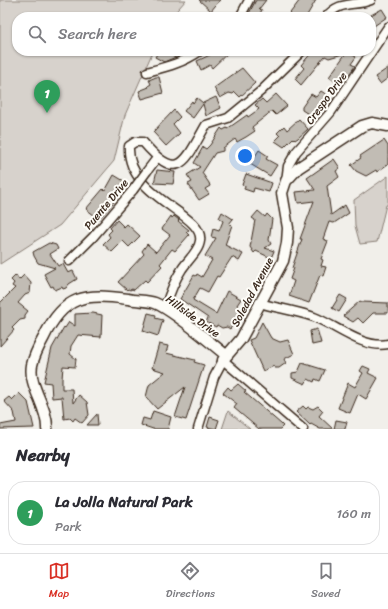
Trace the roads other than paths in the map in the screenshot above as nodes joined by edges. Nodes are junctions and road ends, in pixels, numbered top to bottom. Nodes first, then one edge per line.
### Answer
1 (249, 0) edge
2 (371, 0) edge
3 (243, 12) edge
4 (330, 12) edge
5 (388, 27) edge
6 (376, 45) edge
7 (193, 56) edge
8 (297, 56) edge
9 (369, 56) edge
10 (147, 72) dead end
11 (388, 126) edge
12 (157, 158) junction
13 (286, 181) junction
14 (69, 261) dead end
15 (260, 303) junction
16 (165, 308) junction
17 (388, 344) edge
18 (224, 357) junction
19 (47, 429) edge
20 (198, 429) edge
21 (303, 429) edge

1 - 3 street
2 - 4 street
5 - 6 street, Crespo Drive
7 - 10 street
8 - 12 street
9 - 13 street, Crespo Drive
11 - 13 street
12 - 14 street, Puente Drive, bridge
12 - 16 street
13 - 15 street, Soledad Avenue
15 - 17 street
15 - 18 street, Soledad Avenue
16 - 18 street, Hillside Drive
16 - 19 street, Hillside Drive
18 - 20 street, Soledad Avenue
18 - 21 street, Hillside Drive

